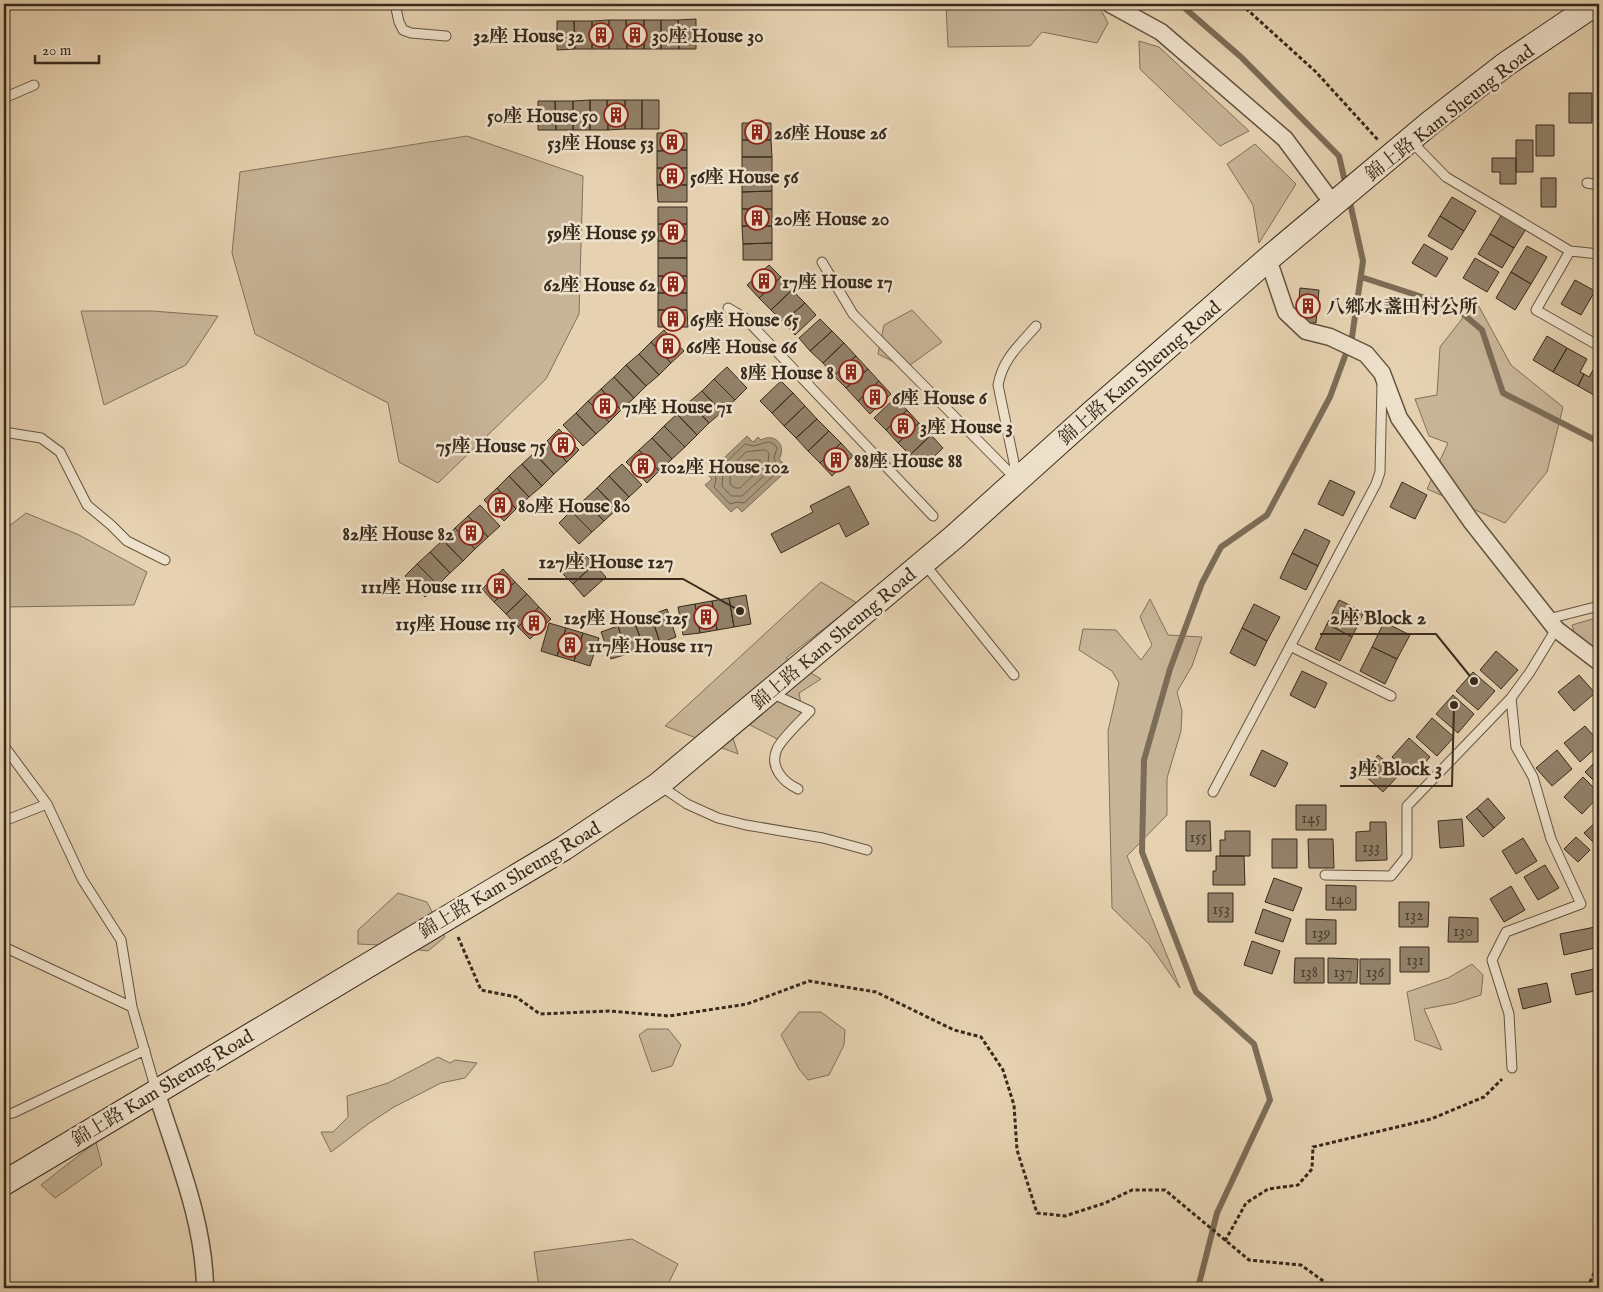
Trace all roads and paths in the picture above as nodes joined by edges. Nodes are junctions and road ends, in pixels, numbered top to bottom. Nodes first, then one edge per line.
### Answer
1 (395, 4) edge
2 (1110, 4) edge
3 (1241, 4) edge
4 (1599, 5) edge
5 (446, 36) dead end
6 (34, 84) dead end
7 (4, 98) edge
8 (1410, 140) junction
9 (1392, 156) junction
10 (1587, 183) dead end
11 (1599, 185) edge
12 (1336, 202) junction
13 (1570, 251) junction
14 (1599, 254) edge
15 (1268, 259) junction
16 (822, 262) dead end
17 (728, 308) dead end
18 (1036, 326) dead end
19 (1599, 346) edge
20 (1382, 373) junction
21 (4, 432) edge
22 (1017, 480) junction
23 (933, 516) dead end
24 (165, 560) dead end
25 (923, 562) junction
26 (1599, 606) edge
27 (1552, 624) junction
28 (1290, 646) junction
29 (1599, 662) edge
30 (1014, 675) dead end
31 (768, 692) junction
32 (1391, 696) dead end
33 (1510, 698) junction
34 (4, 746) edge
35 (658, 785) junction
36 (798, 789) dead end
37 (1213, 792) dead end
38 (47, 804) junction
39 (4, 821) edge
40 (867, 850) dead end
41 (1325, 874) dead end
42 (449, 916) junction
43 (4, 947) edge
44 (132, 1007) junction
45 (145, 1050) junction
46 (1512, 1068) joint
47 (156, 1091) junction
48 (4, 1114) edge
49 (4, 1183) edge
50 (1225, 1241) junction
51 (1599, 1263) edge
52 (205, 1288) edge
53 (1333, 1288) edge
54 (1587, 1288) edge

1 - 5 lane
2 - 12 street
3 - 9 path
4 - 8 main road, 錦上路 Kam Sheung Road
6 - 7 lane
8 - 9 main road, 錦上路 Kam Sheung Road
8 - 13 lane
9 - 12 main road, 錦上路 Kam Sheung Road
10 - 11 lane
12 - 15 main road, 錦上路 Kam Sheung Road
13 - 14 lane
13 - 19 lane
15 - 20 street
15 - 22 main road, 錦上路 Kam Sheung Road
16 - 22 lane
17 - 23 lane
18 - 22 lane
20 - 27 street
20 - 28 lane
21 - 24 lane
22 - 25 main road, 錦上路 Kam Sheung Road
25 - 30 lane
25 - 31 main road, 錦上路 Kam Sheung Road
26 - 27 lane
27 - 29 street
27 - 33 lane
28 - 32 lane
28 - 37 lane
31 - 35 main road, 錦上路 Kam Sheung Road
31 - 36 lane
33 - 41 lane
33 - 46 lane
34 - 38 lane
35 - 40 lane
35 - 42 main road, 錦上路 Kam Sheung Road
38 - 39 lane
38 - 44 lane
42 - 47 main road, 錦上路 Kam Sheung Road
42 - 50 path
43 - 44 lane
44 - 45 lane
45 - 47 lane
45 - 48 lane
46 - 50 path
47 - 49 main road, 錦上路 Kam Sheung Road
47 - 52 street
50 - 53 path
51 - 54 path

